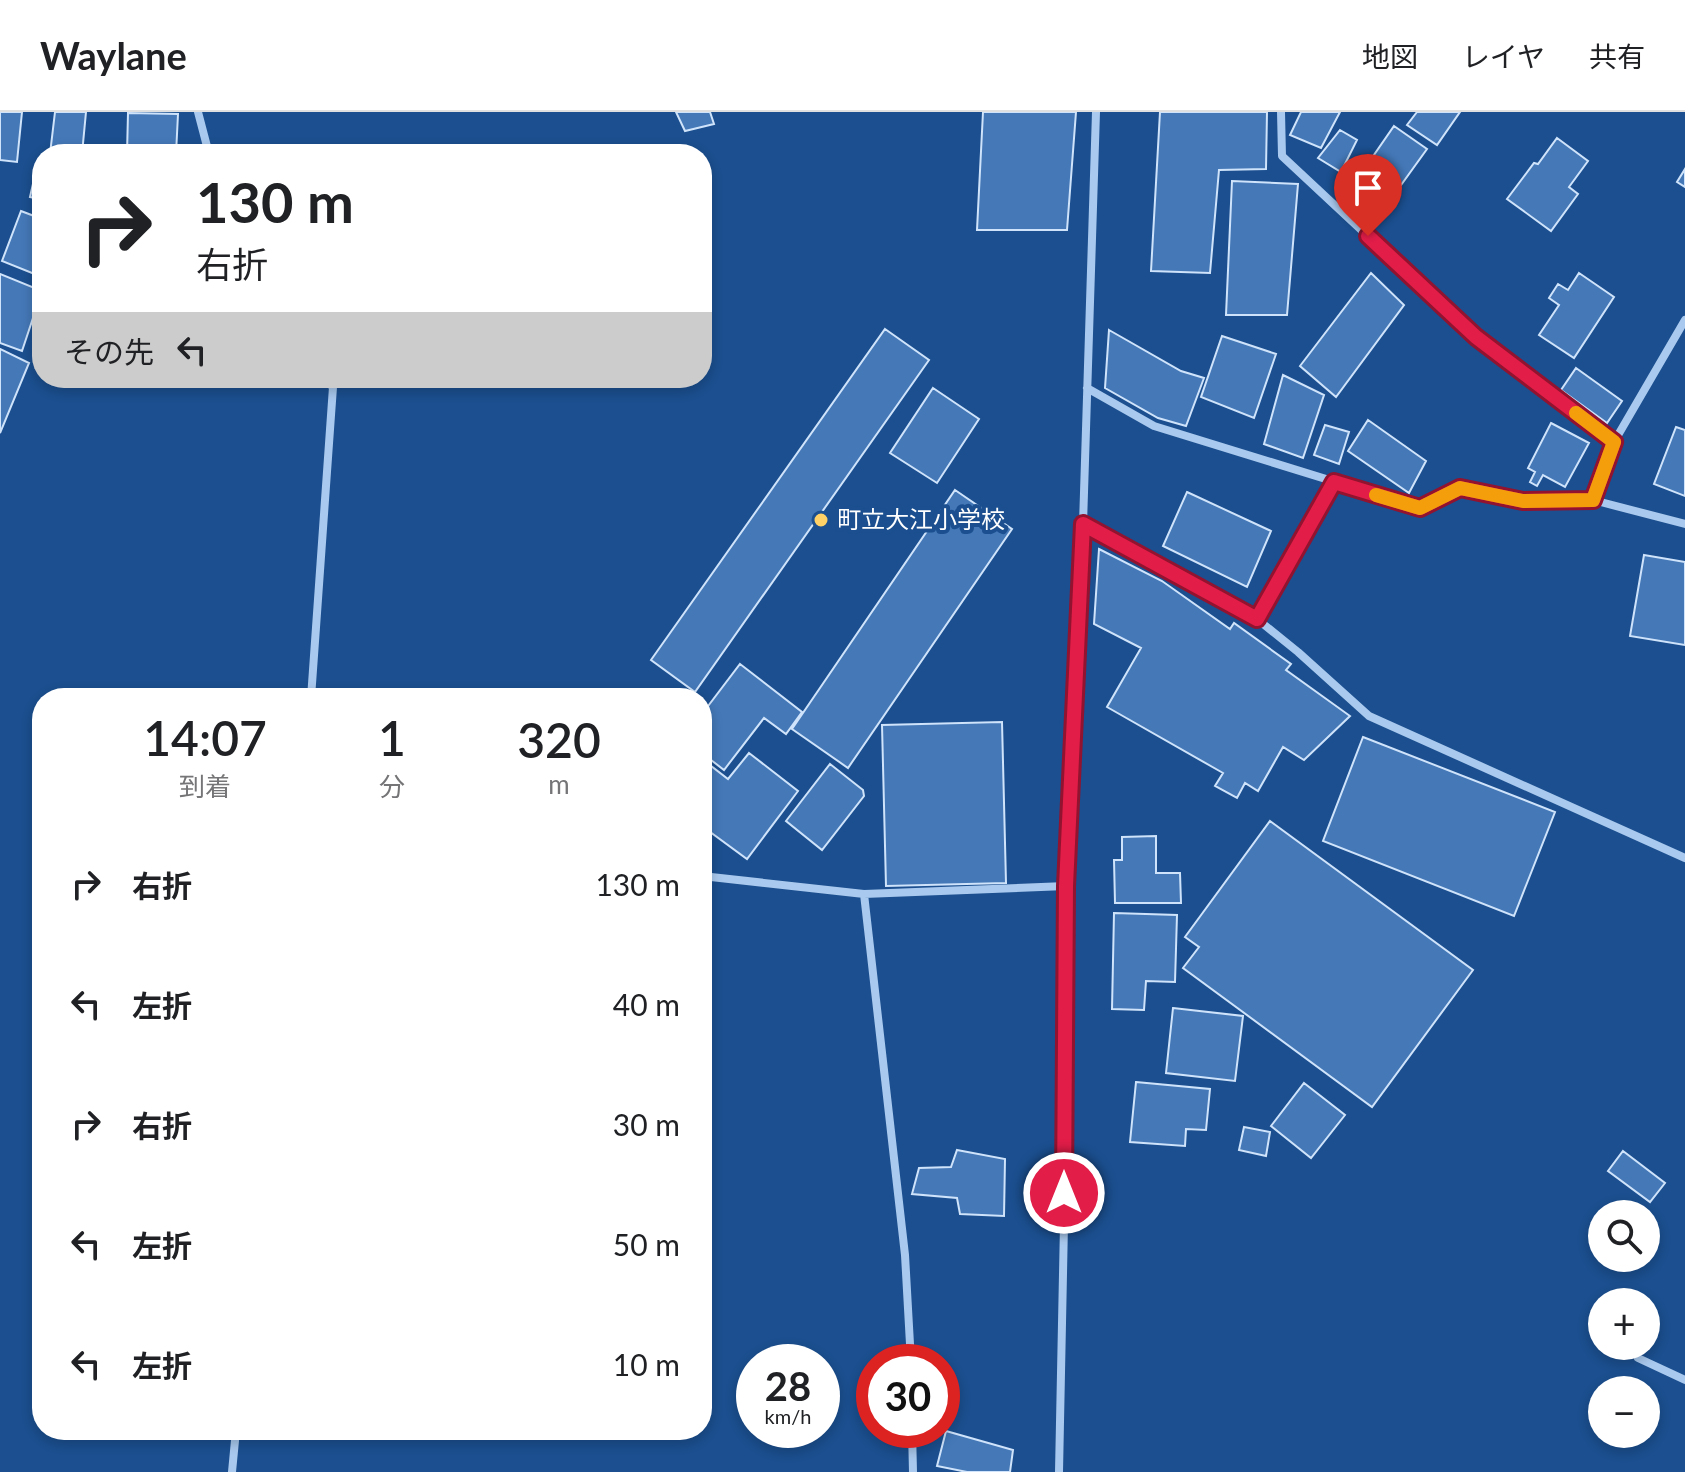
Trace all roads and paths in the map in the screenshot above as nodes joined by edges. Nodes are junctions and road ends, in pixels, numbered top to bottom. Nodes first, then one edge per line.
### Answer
1 (198, 112) edge
2 (1096, 112) edge
3 (1281, 112) edge
4 (206, 144) edge
5 (1685, 320) edge
6 (333, 388) edge
7 (1087, 388) junction
8 (1614, 442) junction
9 (1334, 482) junction
10 (1593, 500) junction
11 (1083, 524) junction
12 (1685, 524) edge
13 (1257, 619) junction
14 (312, 688) edge
15 (1685, 858) edge
16 (712, 877) edge
17 (1066, 886) junction
18 (864, 894) junction
19 (910, 1344) edge
20 (1642, 1360) edge
21 (1685, 1380) edge
22 (235, 1440) edge
23 (912, 1448) edge
24 (232, 1472) edge
25 (913, 1472) edge
26 (1059, 1472) edge

1 - 4 street
2 - 7 street
3 - 8 street
5 - 8 street
6 - 14 street
7 - 9 street
7 - 11 street
8 - 10 street
9 - 10 street
9 - 13 street
10 - 12 street
11 - 13 street
11 - 17 street
13 - 15 street
16 - 18 street
17 - 18 street
17 - 26 street
18 - 19 street
20 - 21 street
22 - 24 street
23 - 25 street

